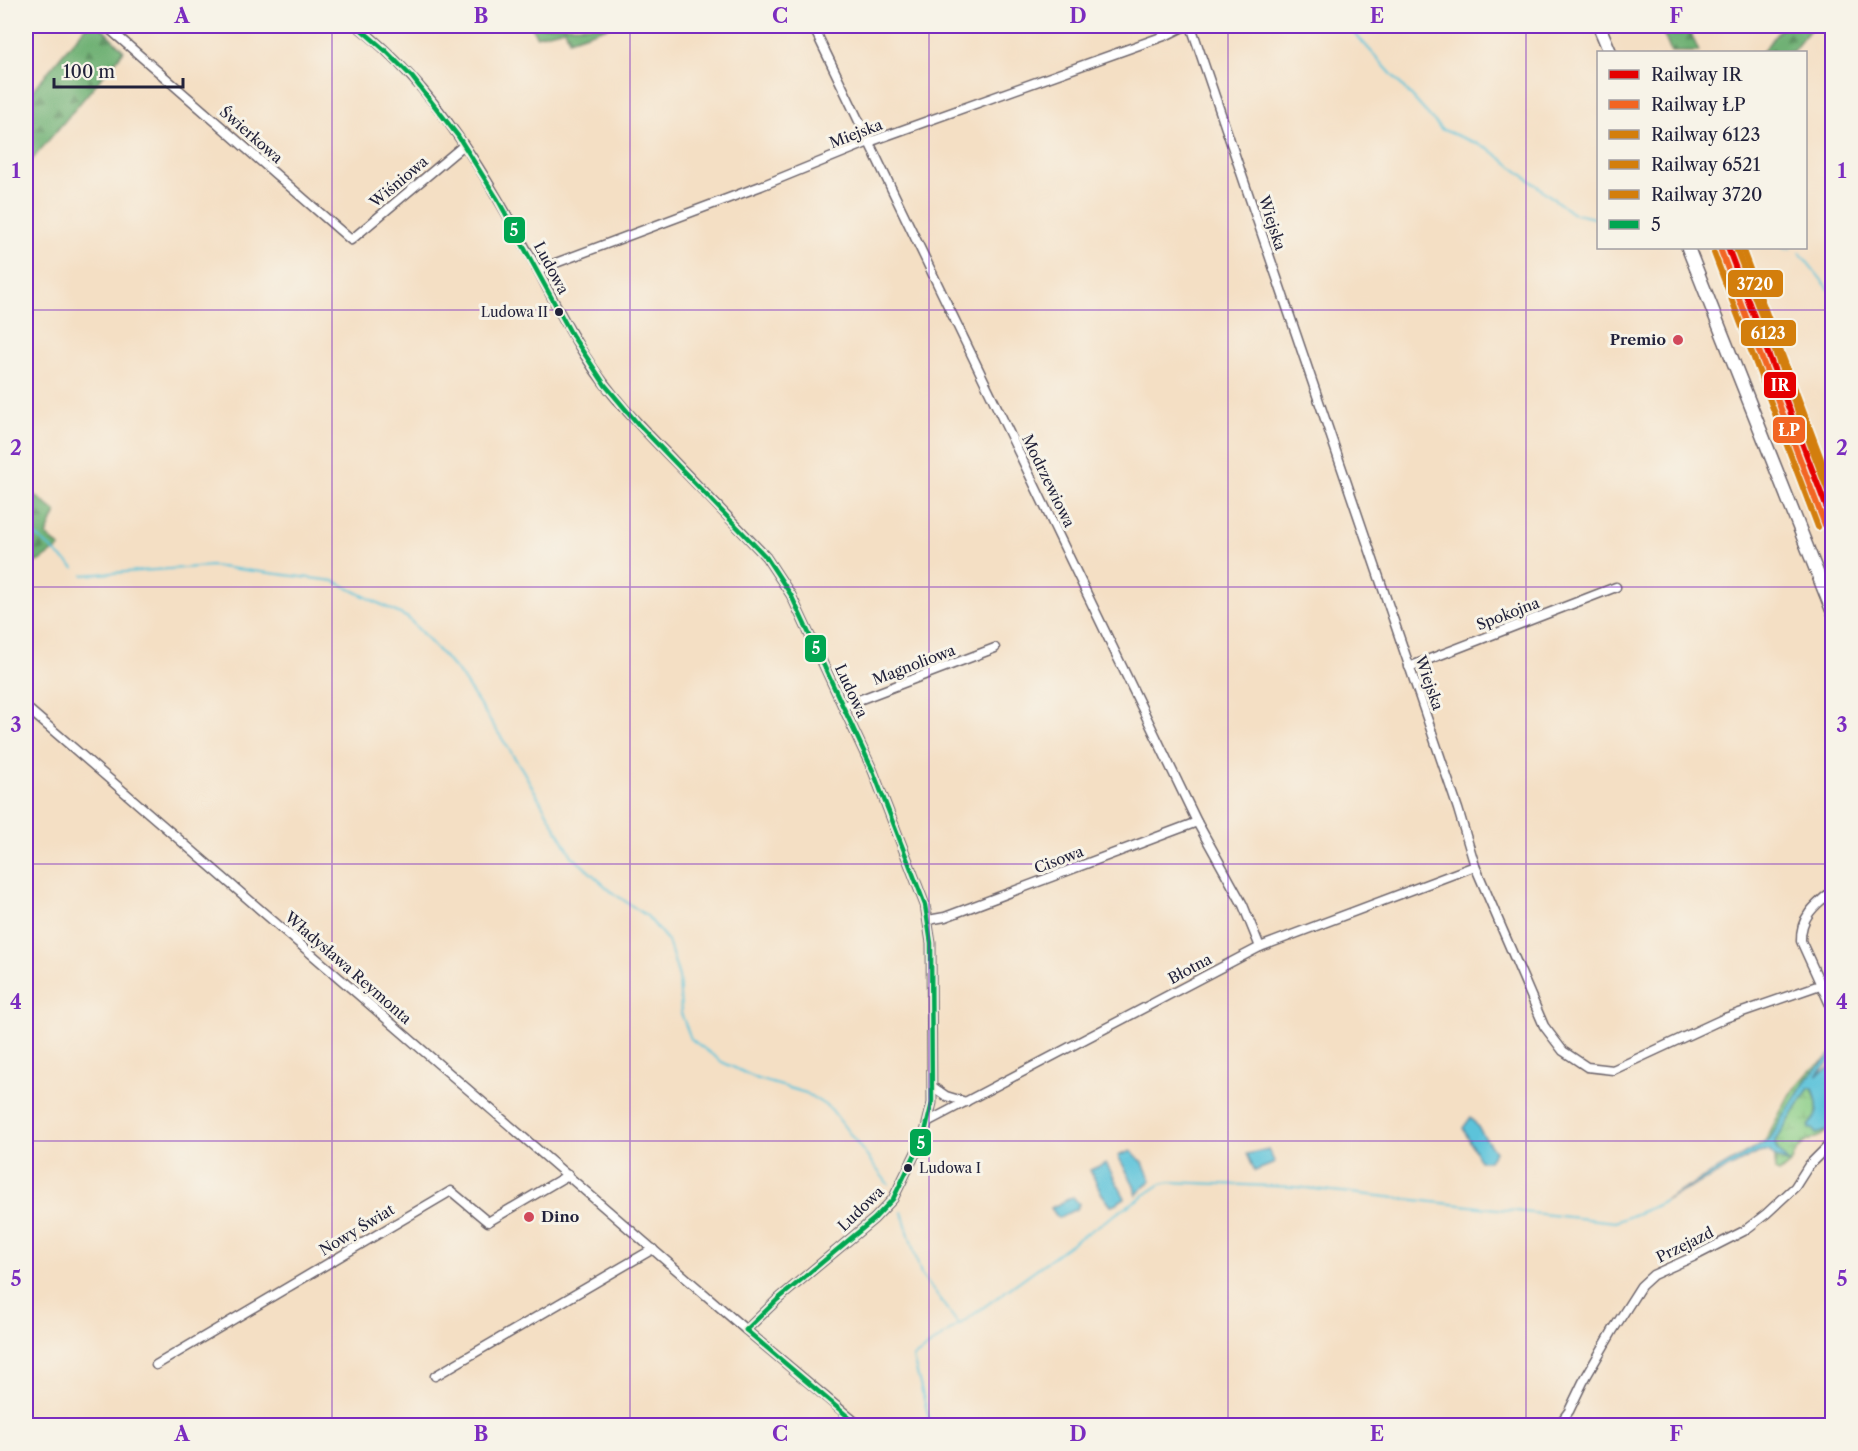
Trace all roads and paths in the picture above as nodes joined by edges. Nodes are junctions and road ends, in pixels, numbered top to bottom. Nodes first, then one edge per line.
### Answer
1 (106, 26) edge
2 (357, 26) edge
3 (813, 26) edge
4 (1185, 26) edge
5 (1191, 26) edge
6 (1599, 26) edge
7 (1610, 51) edge
8 (869, 142) junction
9 (464, 145) junction
10 (351, 240) joint
11 (1688, 249) edge
12 (537, 270) junction
13 (1616, 587) dead end
14 (1833, 610) edge
15 (994, 648) dead end
16 (1409, 667) junction
17 (843, 706) junction
18 (26, 707) edge
19 (1197, 822) junction
20 (1476, 866) junction
21 (1833, 891) edge
22 (928, 920) junction
23 (1260, 947) junction
24 (1820, 985) junction
25 (1833, 1009) edge
26 (933, 1087) junction
27 (966, 1102) junction
28 (929, 1121) junction
29 (1833, 1142) edge
30 (568, 1175) junction
31 (653, 1249) junction
32 (746, 1330) junction
33 (156, 1365) dead end
34 (435, 1376) dead end
35 (860, 1425) edge
36 (1558, 1425) edge

1 - 10 street, Świerkowa
2 - 9 street, Ludowa
3 - 8 street, Modrzewiowa
4 - 8 street, Miejska
5 - 16 street, Wiejska
6 - 7 main road
8 - 12 street, Miejska
8 - 19 street, Modrzewiowa
9 - 10 street, Wiśniowa
9 - 12 street, Ludowa
11 - 14 main road
12 - 17 street, Ludowa
13 - 16 street, Spokojna
15 - 17 street, Magnoliowa
16 - 20 street, Wiejska
17 - 22 street, Ludowa
18 - 30 street, Władysława Reymonta
19 - 22 street, Cisowa
19 - 23 street, Modrzewiowa
20 - 23 street, Błotna
20 - 24 street, Wiejska
21 - 24 street
22 - 26 street, Ludowa
23 - 27 street, Błotna
24 - 25 street
26 - 27 street
26 - 28 street, Ludowa
27 - 28 street, Błotna
28 - 32 street, Ludowa
29 - 36 street, Przejazd
30 - 31 street, Władysława Reymonta
30 - 33 street, Nowy Świat
31 - 32 street, Władysława Reymonta
31 - 34 street
32 - 35 street, Władysława Reymonta

